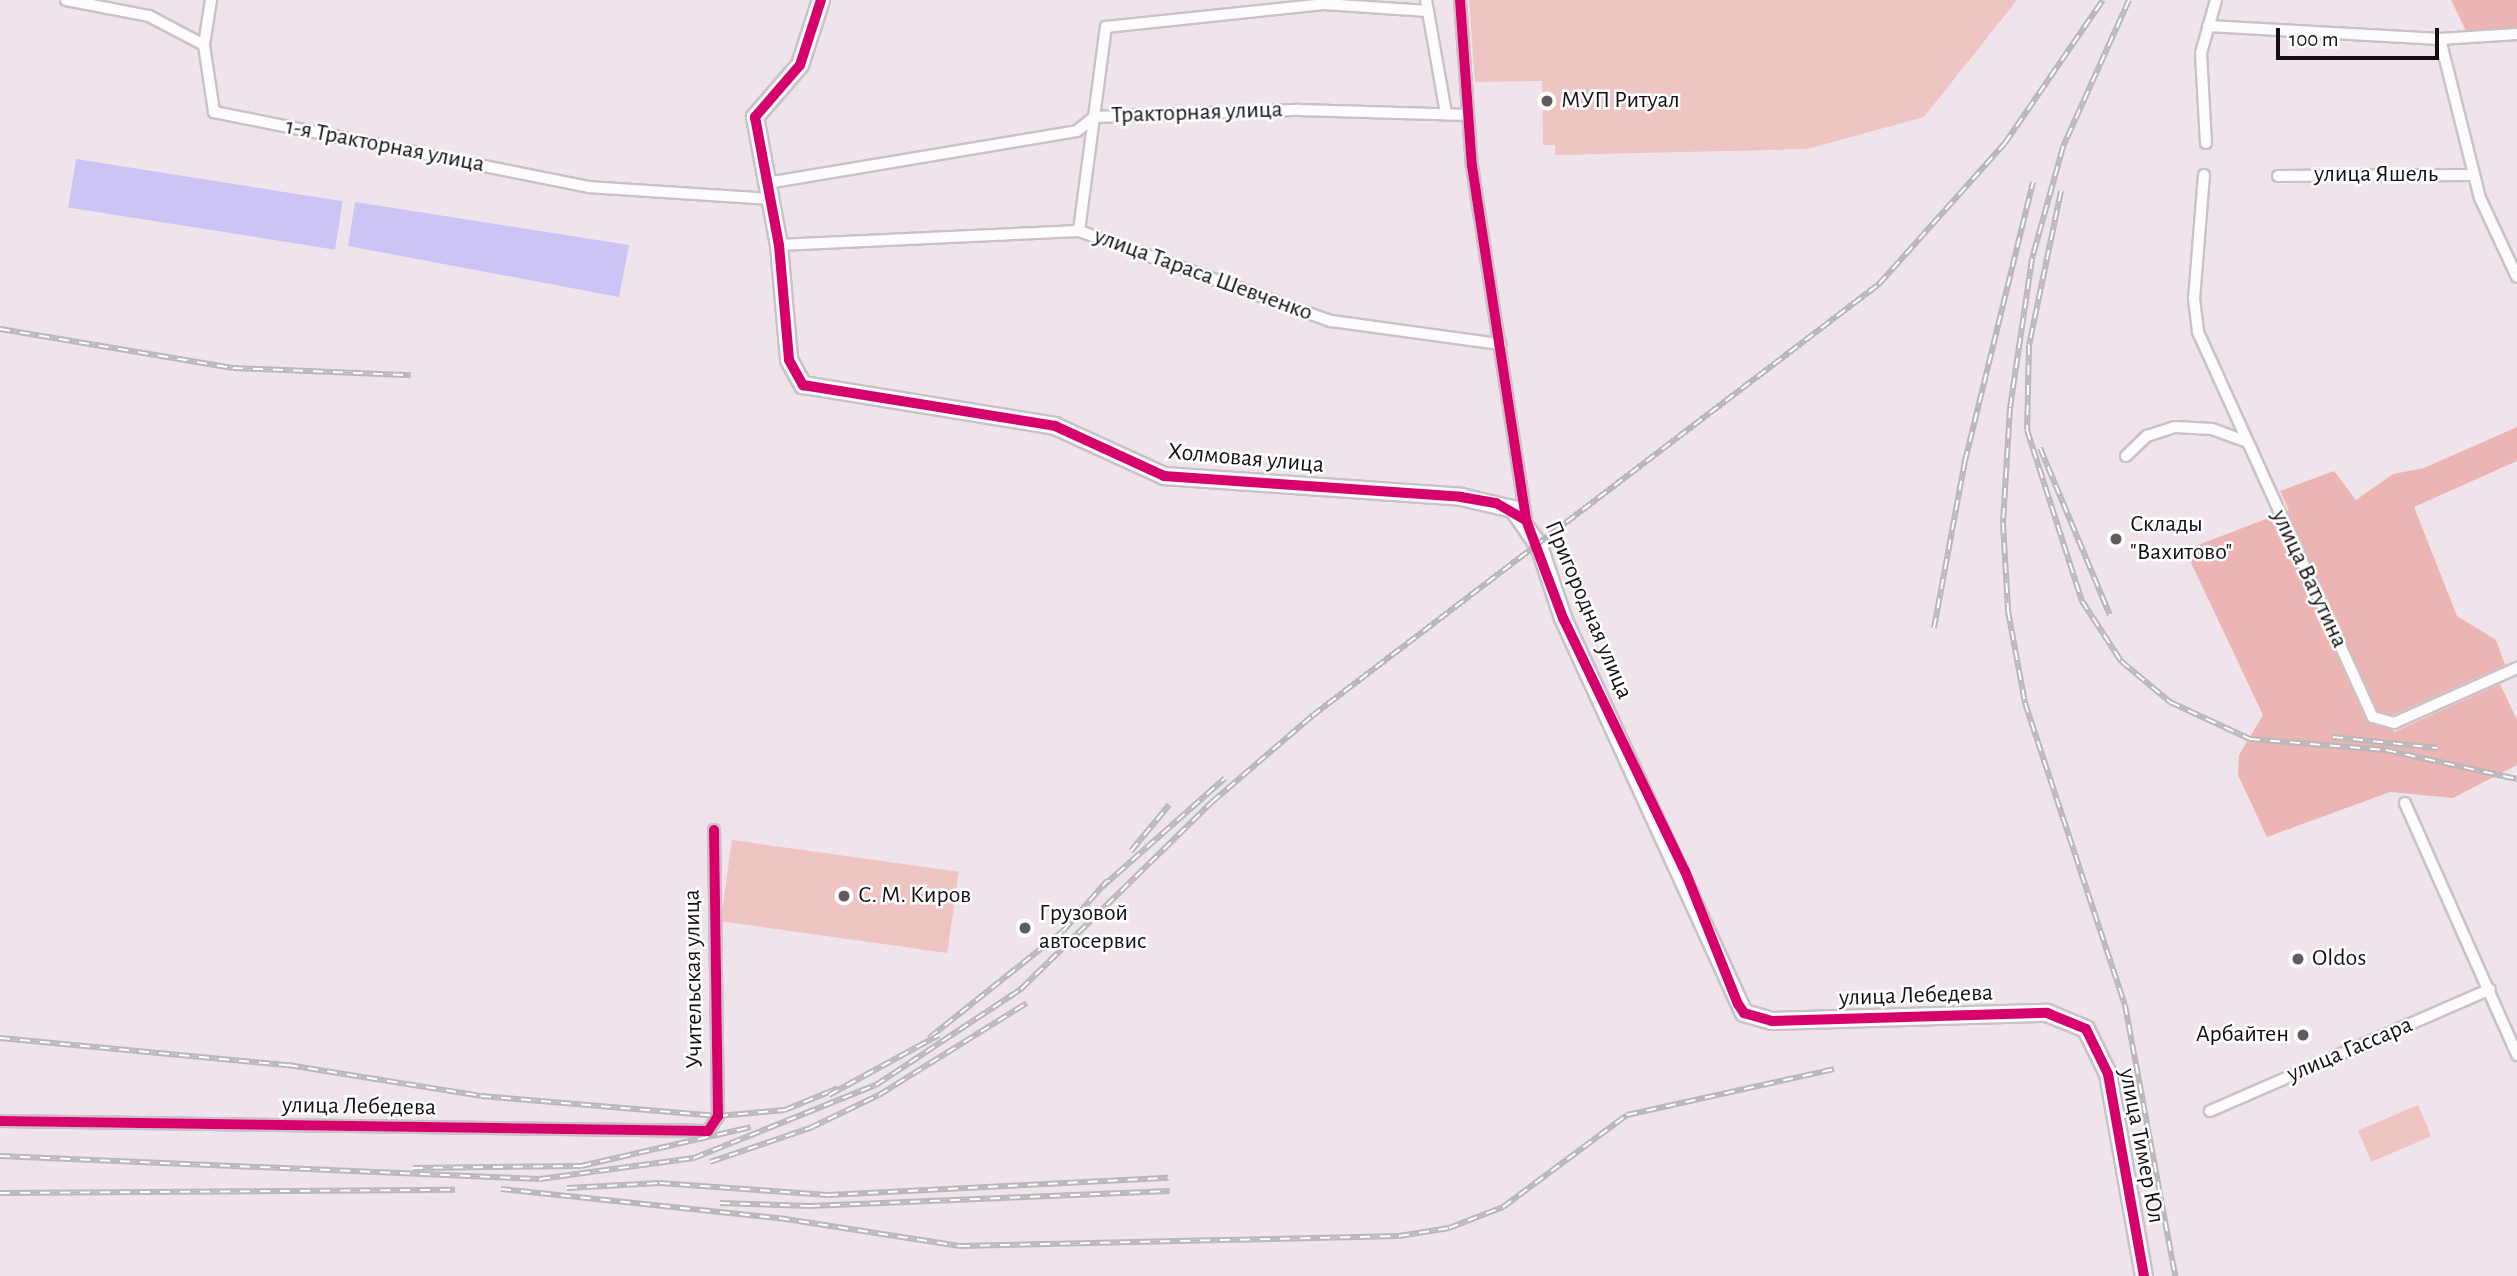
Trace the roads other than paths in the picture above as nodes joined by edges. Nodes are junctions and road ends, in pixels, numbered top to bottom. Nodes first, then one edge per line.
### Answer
1 (66, 0) edge
2 (211, 0) edge
3 (821, 0) edge
4 (1460, 0) edge
5 (2216, 0) edge
6 (1427, 5) edge
7 (2208, 26) junction
8 (2517, 34) edge
9 (2440, 39) junction
10 (204, 45) junction
11 (1446, 114) junction
12 (1468, 115) junction
13 (1094, 117) junction
14 (2206, 143) dead end
15 (2204, 175) dead end
16 (2473, 175) junction
17 (2278, 176) dead end
18 (769, 191) junction
19 (1079, 231) junction
20 (779, 245) junction
21 (2517, 278) edge
22 (1500, 344) junction
23 (2245, 441) junction
24 (2126, 456) dead end
25 (1526, 520) junction
26 (2517, 668) edge
27 (2405, 803) dead end
28 (714, 830) dead end
29 (2490, 989) junction
30 (1744, 1013) joint
31 (2086, 1028) joint
32 (2517, 1055) edge
33 (2210, 1111) dead end
34 (0, 1121) edge
35 (714, 1126) joint
36 (2144, 1276) edge

1 - 10 street
2 - 10 street
3 - 18 street
4 - 12 street, Пригородная улица
5 - 7 street
6 - 11 street
6 - 13 street
7 - 9 street
7 - 14 street
8 - 9 street
9 - 16 street
10 - 18 street, 1-я Тракторная улица
11 - 12 street, Тракторная улица
11 - 13 street, Тракторная улица
12 - 22 street, Пригородная улица
13 - 18 street, Тракторная улица
13 - 19 street
15 - 23 street, улица Ватутина
16 - 17 street, улица Яшель
16 - 21 street
18 - 20 street
19 - 20 street, улица Тараса Шевченко
19 - 22 street, улица Тараса Шевченко
20 - 25 street, Холмовая улица
22 - 25 street, Пригородная улица
23 - 24 street
23 - 26 street, улица Ватутина
25 - 30 street, Пригородная улица
27 - 29 street
28 - 35 street, Учительская улица
29 - 32 street
29 - 33 street, улица Гассара
30 - 31 street, улица Лебедева
31 - 36 street, улица Тимер Юл
34 - 35 street, улица Лебедева

